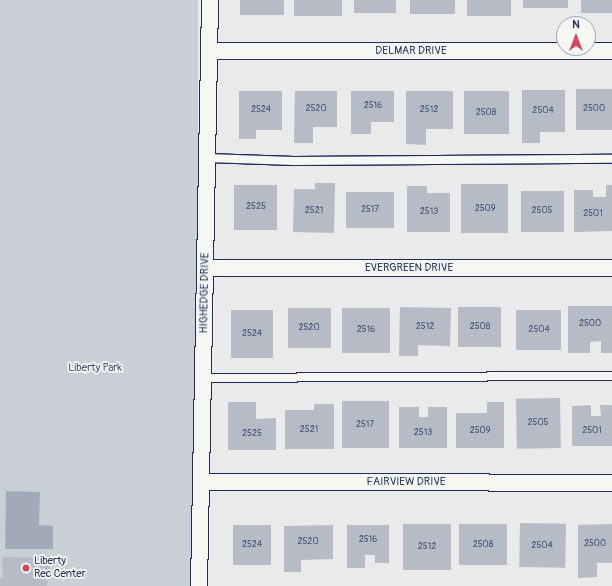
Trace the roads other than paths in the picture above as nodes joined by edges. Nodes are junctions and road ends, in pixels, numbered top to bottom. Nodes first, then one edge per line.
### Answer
1 (210, 0) edge
2 (209, 51) junction
3 (612, 51) edge
4 (207, 158) junction
5 (612, 159) edge
6 (205, 268) junction
7 (612, 268) edge
8 (612, 376) edge
9 (203, 378) junction
10 (201, 482) junction
11 (612, 483) edge
12 (199, 586) edge

1 - 2 street, HIGHEDGE DRIVE
2 - 3 street, DELMAR DRIVE
2 - 4 street, HIGHEDGE DRIVE
4 - 5 lane
4 - 6 street, HIGHEDGE DRIVE
6 - 7 street, EVERGREEN DRIVE
6 - 9 street, HIGHEDGE DRIVE
8 - 9 lane
9 - 10 street, HIGHEDGE DRIVE
10 - 11 street, FAIRVIEW DRIVE
10 - 12 street, HIGHEDGE DRIVE

